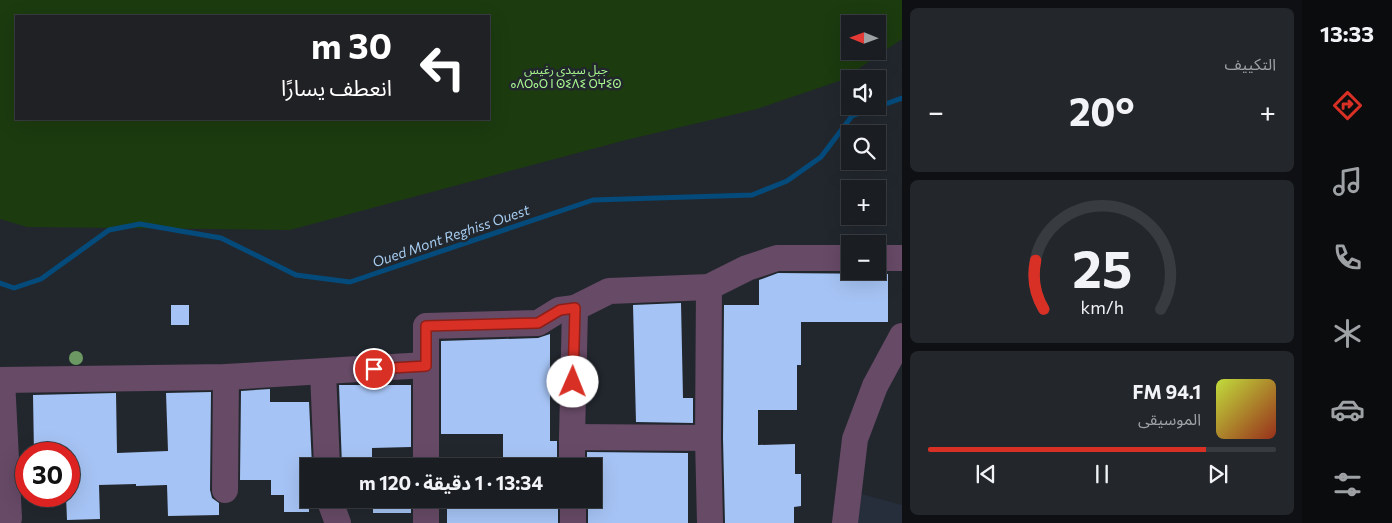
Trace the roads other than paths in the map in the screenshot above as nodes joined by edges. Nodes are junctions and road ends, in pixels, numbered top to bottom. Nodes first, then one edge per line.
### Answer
1 (841, 258) edge
2 (886, 258) edge
3 (902, 258) edge
4 (709, 287) junction
5 (575, 308) junction
6 (902, 336) edge
7 (426, 366) junction
8 (323, 372) junction
9 (226, 377) junction
10 (1, 380) edge
11 (572, 437) junction
12 (708, 438) junction
13 (327, 458) edge
14 (426, 458) edge
15 (572, 458) edge
16 (225, 490) dead end
17 (332, 508) edge
18 (426, 508) edge
19 (573, 508) edge
20 (9, 518) dead end
21 (338, 523) edge
22 (426, 523) edge
23 (573, 523) edge
24 (710, 523) edge
25 (846, 523) edge

1 - 4 street
2 - 3 street
4 - 5 street
4 - 12 street
5 - 7 street
5 - 11 street
6 - 25 street
7 - 8 street
7 - 14 street
8 - 9 street
8 - 13 street
9 - 10 street
9 - 16 street
10 - 20 street
11 - 12 street
11 - 15 street
12 - 24 street
17 - 21 street
18 - 22 street
19 - 23 street

